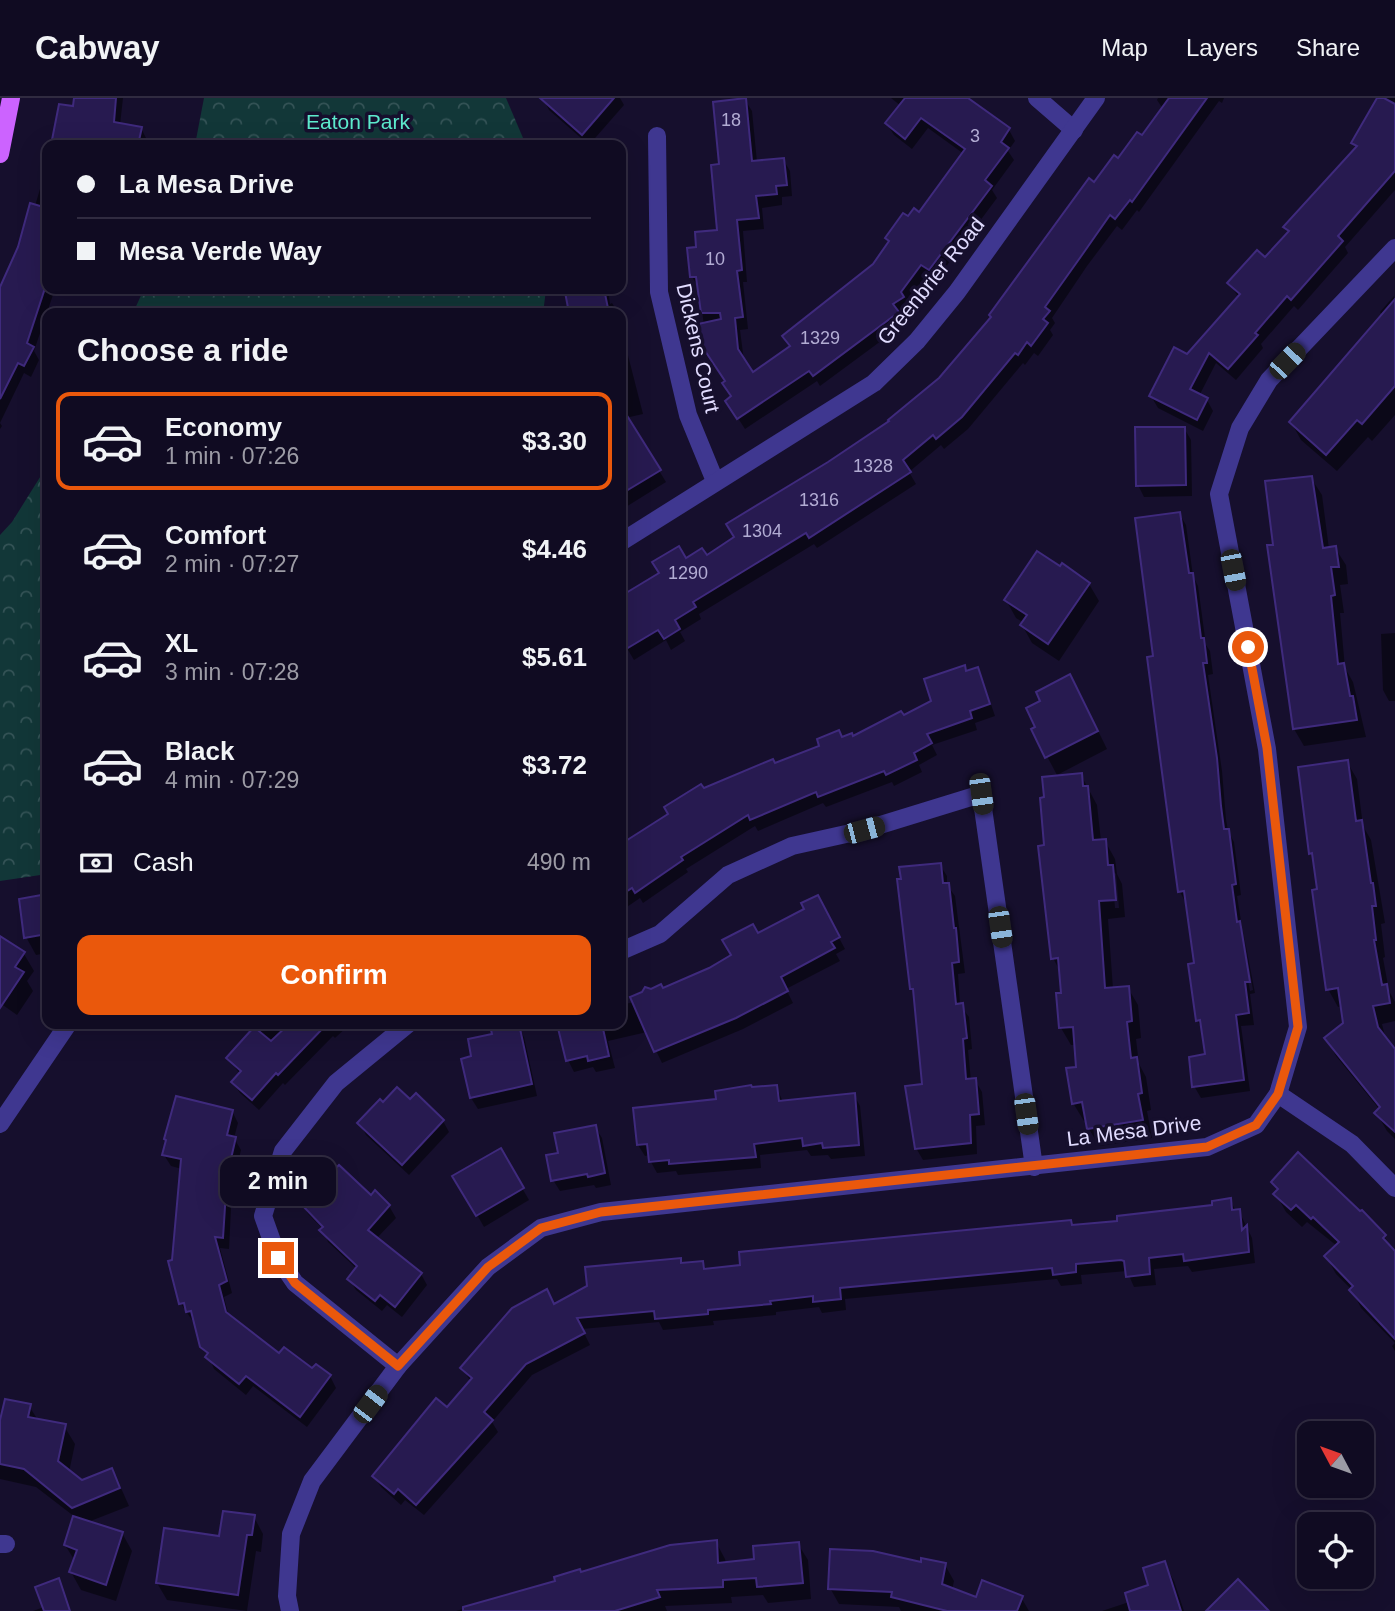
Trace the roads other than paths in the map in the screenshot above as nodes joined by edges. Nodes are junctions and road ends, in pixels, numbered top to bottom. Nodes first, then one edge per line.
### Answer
1 (11, 98) edge
2 (1037, 98) edge
3 (1096, 98) edge
4 (1074, 130) junction
5 (657, 136) dead end
6 (0, 154) edge
7 (1395, 248) edge
8 (715, 481) junction
9 (626, 539) edge
10 (626, 949) edge
11 (65, 1029) edge
12 (402, 1029) edge
13 (1278, 1094) junction
14 (0, 1125) edge
15 (1034, 1167) junction
16 (1395, 1188) edge
17 (398, 1366) junction
18 (290, 1611) edge

1 - 6 main road
2 - 4 street
3 - 4 street, Greenbrier Road
4 - 8 street, Greenbrier Road
5 - 8 street, Dickens Court
7 - 13 street, La Mesa Drive
8 - 9 street, Greenbrier Road
10 - 15 street
11 - 14 street
12 - 17 street
13 - 15 street, La Mesa Drive
13 - 16 street
15 - 17 street, La Mesa Drive
17 - 18 street, La Mesa Drive

